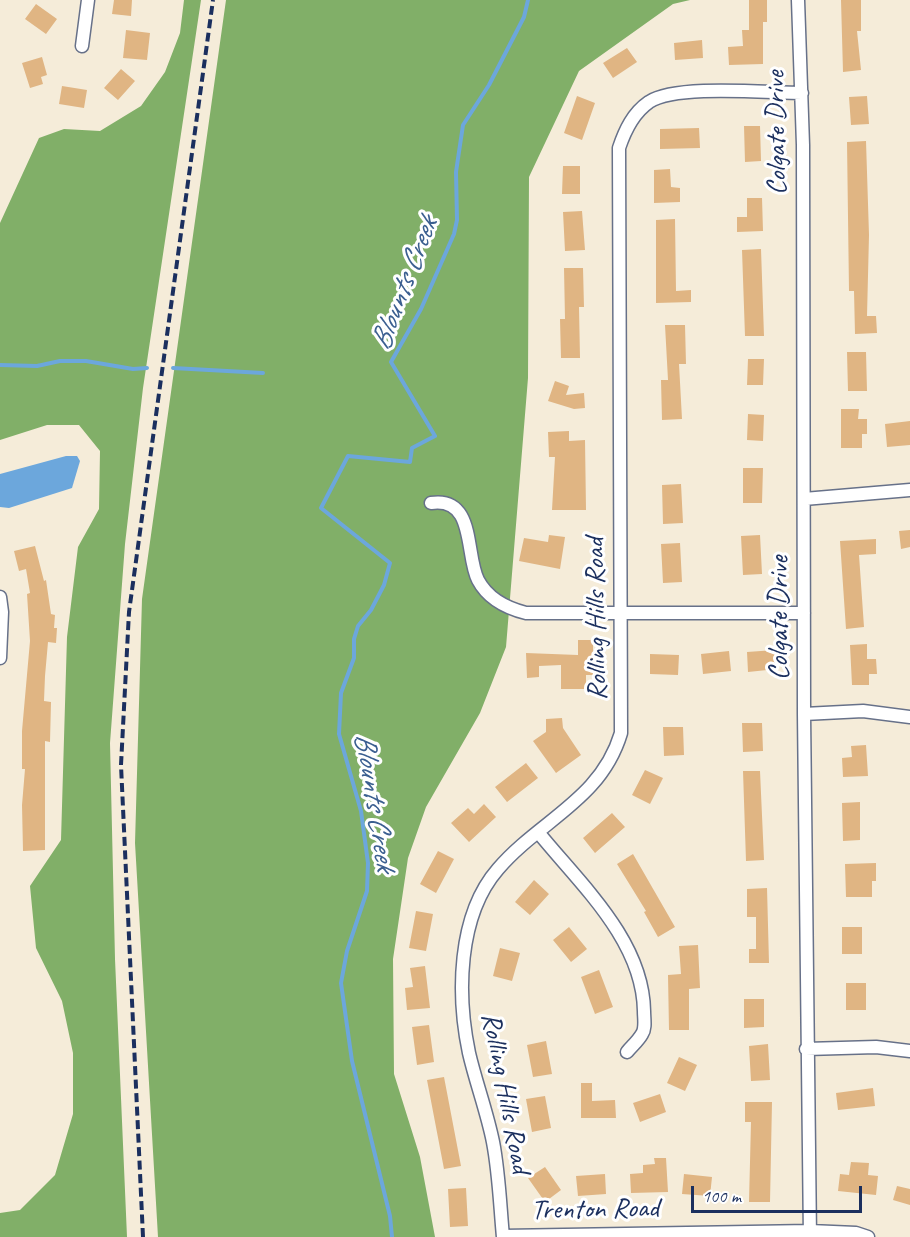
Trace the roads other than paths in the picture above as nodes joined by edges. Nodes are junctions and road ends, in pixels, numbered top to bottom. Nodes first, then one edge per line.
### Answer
1 (88, 0) edge
2 (798, 0) edge
3 (82, 46) dead end
4 (802, 93) junction
5 (910, 490) edge
6 (804, 499) junction
7 (431, 503) dead end
8 (0, 597) edge
9 (622, 613) junction
10 (804, 613) junction
11 (0, 658) edge
12 (804, 714) junction
13 (910, 717) edge
14 (538, 832) junction
15 (806, 1049) junction
16 (910, 1051) edge
17 (627, 1052) dead end
18 (810, 1234) edge
19 (503, 1236) edge
20 (868, 1237) edge

1 - 3 street
2 - 4 street, Colgate Drive
4 - 6 street, Colgate Drive
4 - 9 street, Rolling Hills Road
5 - 6 street
6 - 10 street, Colgate Drive
7 - 9 street
8 - 11 street
9 - 10 street
9 - 14 street, Rolling Hills Road
10 - 12 street, Colgate Drive
12 - 13 street
12 - 15 street, Colgate Drive
14 - 17 street
14 - 19 street, Rolling Hills Road
15 - 16 street
15 - 18 street, Colgate Drive
18 - 19 street, Trenton Road
18 - 20 street, Trenton Road

